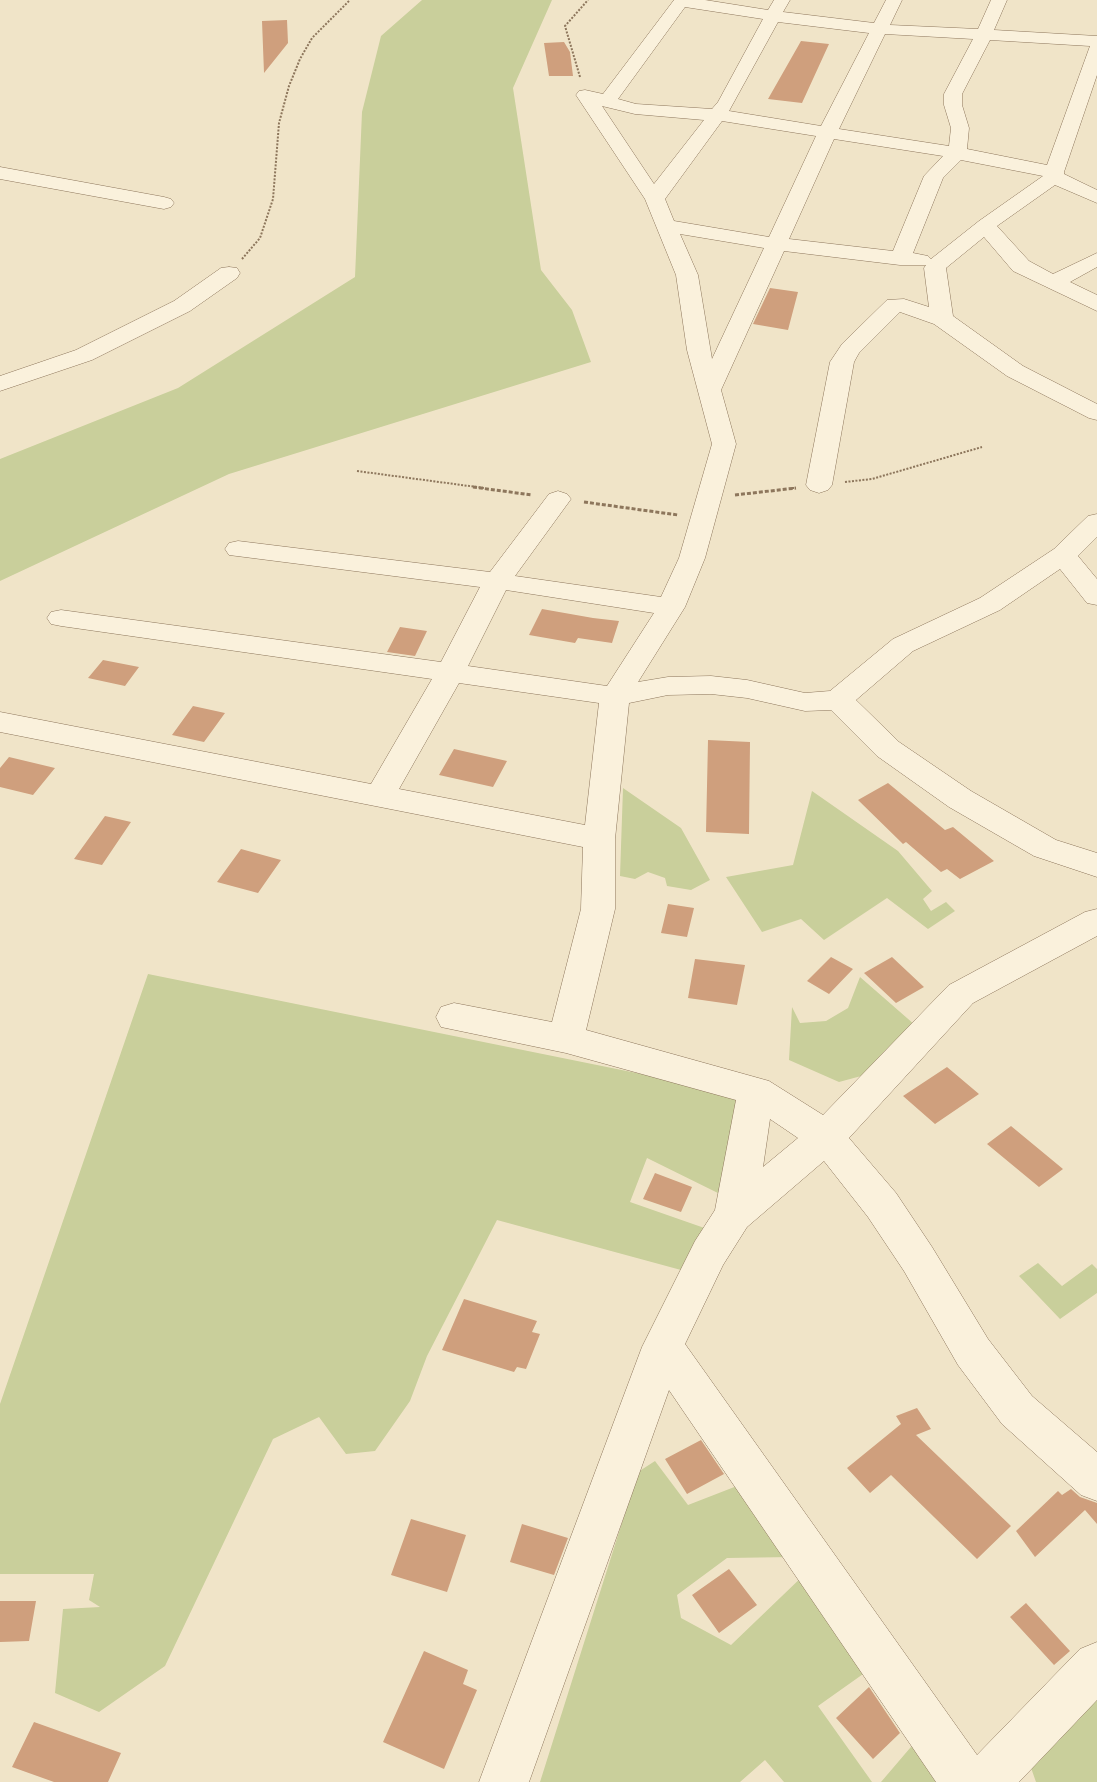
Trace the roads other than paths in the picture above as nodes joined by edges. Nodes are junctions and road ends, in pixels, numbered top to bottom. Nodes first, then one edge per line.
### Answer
1 (681, 0) edge
2 (894, 0) edge
3 (999, 0) edge
4 (777, 8) edge
5 (880, 29) junction
6 (984, 35) junction
7 (1097, 40) edge
8 (1097, 48) edge
9 (606, 102) junction
10 (1077, 110) junction
11 (717, 115) junction
12 (1097, 118) edge
13 (828, 132) junction
14 (957, 153) junction
15 (0, 173) edge
16 (1054, 174) junction
17 (1097, 197) edge
18 (655, 199) junction
19 (164, 203) dead end
20 (986, 225) junction
21 (667, 226) junction
22 (776, 244) junction
23 (900, 259) junction
24 (1097, 259) edge
25 (939, 262) junction
26 (229, 273) road end
27 (1053, 282) junction
28 (1097, 304) edge
29 (942, 319) junction
30 (0, 384) edge
31 (710, 389) junction
32 (1097, 413) edge
33 (819, 485) dead end
34 (558, 499) dead end
35 (1097, 522) edge
36 (238, 549) dead end
37 (1063, 555) junction
38 (498, 581) junction
39 (1097, 597) edge
40 (671, 607) junction
41 (61, 618) dead end
42 (450, 673) junction
43 (615, 696) junction
44 (838, 700) junction
45 (0, 722) edge
46 (380, 796) junction
47 (599, 839) junction
48 (1097, 865) edge
49 (1097, 921) edge
50 (454, 1017) dead end
51 (566, 1039) junction
52 (756, 1091) junction
53 (826, 1137) junction
54 (733, 1215) junction
55 (663, 1347) junction
56 (1097, 1480) edge
57 (1097, 1666) edge
58 (986, 1779) edge
59 (504, 1782) edge

1 - 4 street
1 - 9 street
2 - 5 street
3 - 6 street
4 - 5 street
4 - 11 street
5 - 6 street
5 - 13 street
6 - 7 street
6 - 14 street
8 - 10 street
9 - 11 street
9 - 18 street
10 - 12 street
10 - 16 street
11 - 13 street
11 - 18 street
13 - 14 street
13 - 22 street
14 - 16 street
14 - 23 street
15 - 19 street
16 - 17 street
16 - 20 street
18 - 21 street
20 - 25 street
20 - 27 street
21 - 22 street
21 - 31 street
22 - 23 street
22 - 31 street
23 - 25 street
24 - 27 street
25 - 29 street
26 - 30 street
27 - 28 street
29 - 32 street
29 - 33 street
31 - 40 street
34 - 38 street
35 - 37 street
36 - 38 street
37 - 39 street
37 - 44 street
38 - 40 street
38 - 42 street
40 - 43 street
41 - 42 street
42 - 43 street
42 - 46 street
43 - 44 street
43 - 47 street
44 - 48 street
45 - 46 street
46 - 47 street
47 - 51 street
49 - 53 street
50 - 51 street
51 - 52 street
52 - 53 street
52 - 54 street
53 - 54 street
53 - 56 street
54 - 55 street
55 - 58 street
55 - 59 street
57 - 58 street

